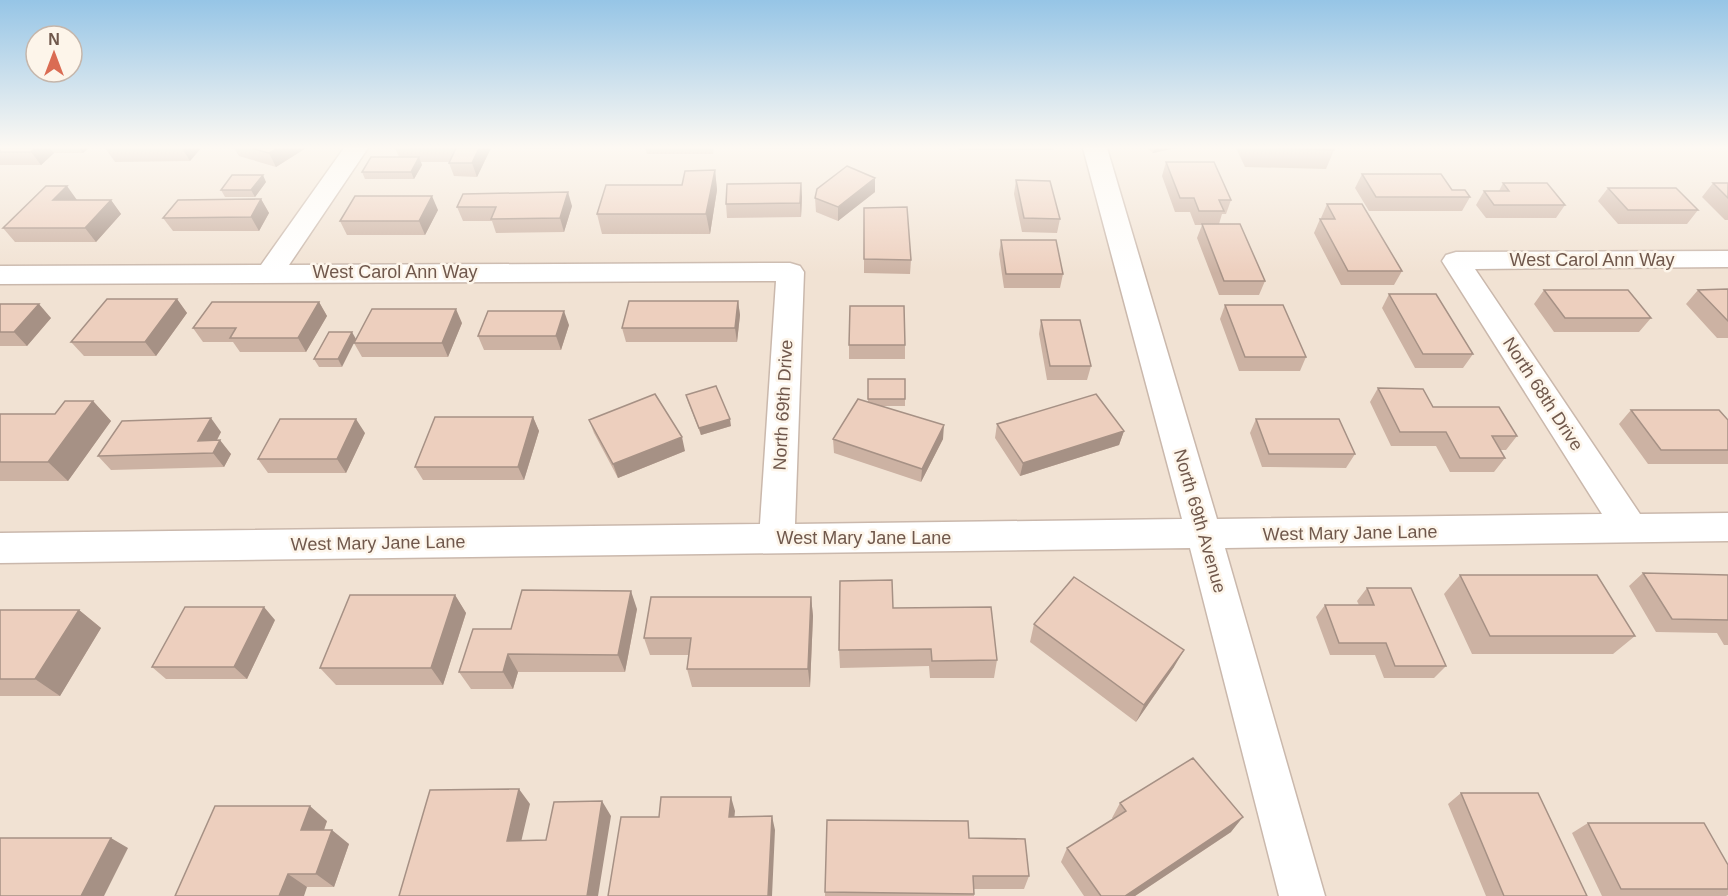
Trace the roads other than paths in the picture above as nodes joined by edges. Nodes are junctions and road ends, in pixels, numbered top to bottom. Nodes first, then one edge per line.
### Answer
1 (327, 190) edge
2 (1107, 190) edge
3 (1728, 259) edge
4 (1456, 261) joint
5 (790, 272) joint
6 (270, 273) junction
7 (0, 275) edge
8 (1728, 527) edge
9 (1630, 528) junction
10 (1204, 535) junction
11 (777, 538) junction
12 (0, 548) edge
13 (1302, 896) edge

1 - 6 street
2 - 10 street, North 69th Avenue
3 - 4 street, West Carol Ann Way
4 - 9 street, North 68th Drive
5 - 6 street, West Carol Ann Way
5 - 11 street, North 69th Drive
6 - 7 street, West Carol Ann Way
8 - 9 street, West Mary Jane Lane
9 - 10 street, West Mary Jane Lane
10 - 11 street, West Mary Jane Lane
10 - 13 street, North 69th Avenue
11 - 12 street, West Mary Jane Lane

